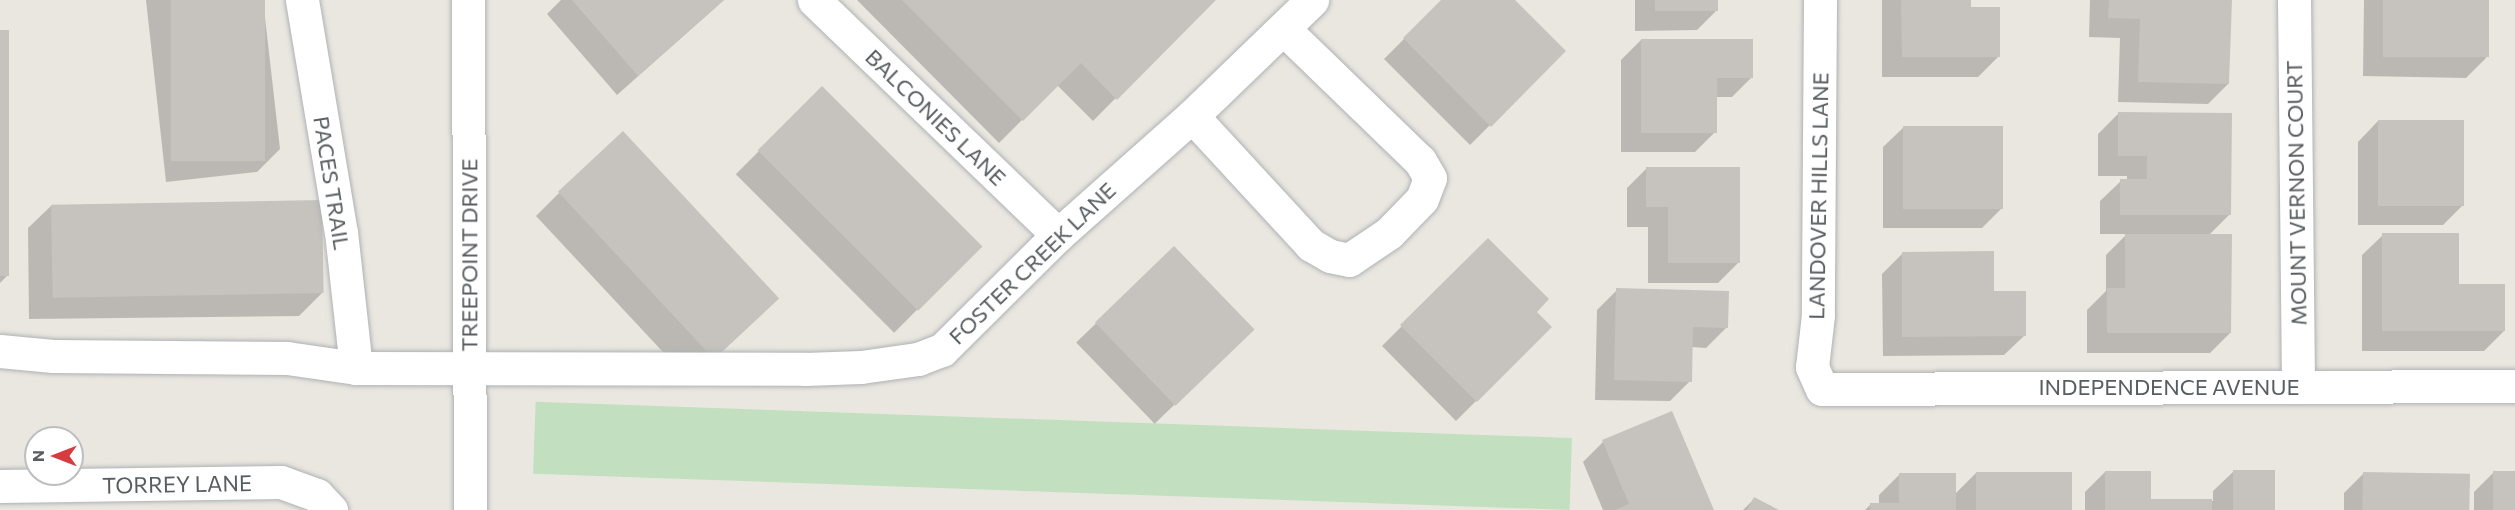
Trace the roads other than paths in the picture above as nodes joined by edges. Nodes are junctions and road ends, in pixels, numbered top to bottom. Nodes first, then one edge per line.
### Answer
1 (302, 0) edge
2 (468, 0) edge
3 (814, 0) edge
4 (1312, 0) edge
5 (1820, 0) edge
6 (2294, 0) edge
7 (1284, 29) junction
8 (1192, 116) junction
9 (1058, 235) junction
10 (0, 351) edge
11 (469, 367) junction
12 (356, 368) junction
13 (2515, 386) edge
14 (2298, 387) junction
15 (1822, 389) joint
16 (0, 486) edge
17 (331, 510) edge
18 (470, 510) edge

1 - 12 street, PACES TRAIL
2 - 11 street, TREEPOINT DRIVE
3 - 9 street, BALCONIES LANE
4 - 7 street, FOSTER CREEK LANE
5 - 15 street, LANDOVER HILLS LANE
6 - 14 street, MOUNT VERNON COURT
7 - 8 street, FOSTER CREEK LANE
7 - 8 street
8 - 9 street, FOSTER CREEK LANE
9 - 11 street, FOSTER CREEK LANE
10 - 12 street
11 - 12 street
11 - 18 street, TREEPOINT DRIVE
13 - 14 street, INDEPENDENCE AVENUE
14 - 15 street, INDEPENDENCE AVENUE
16 - 17 street, TORREY LANE

